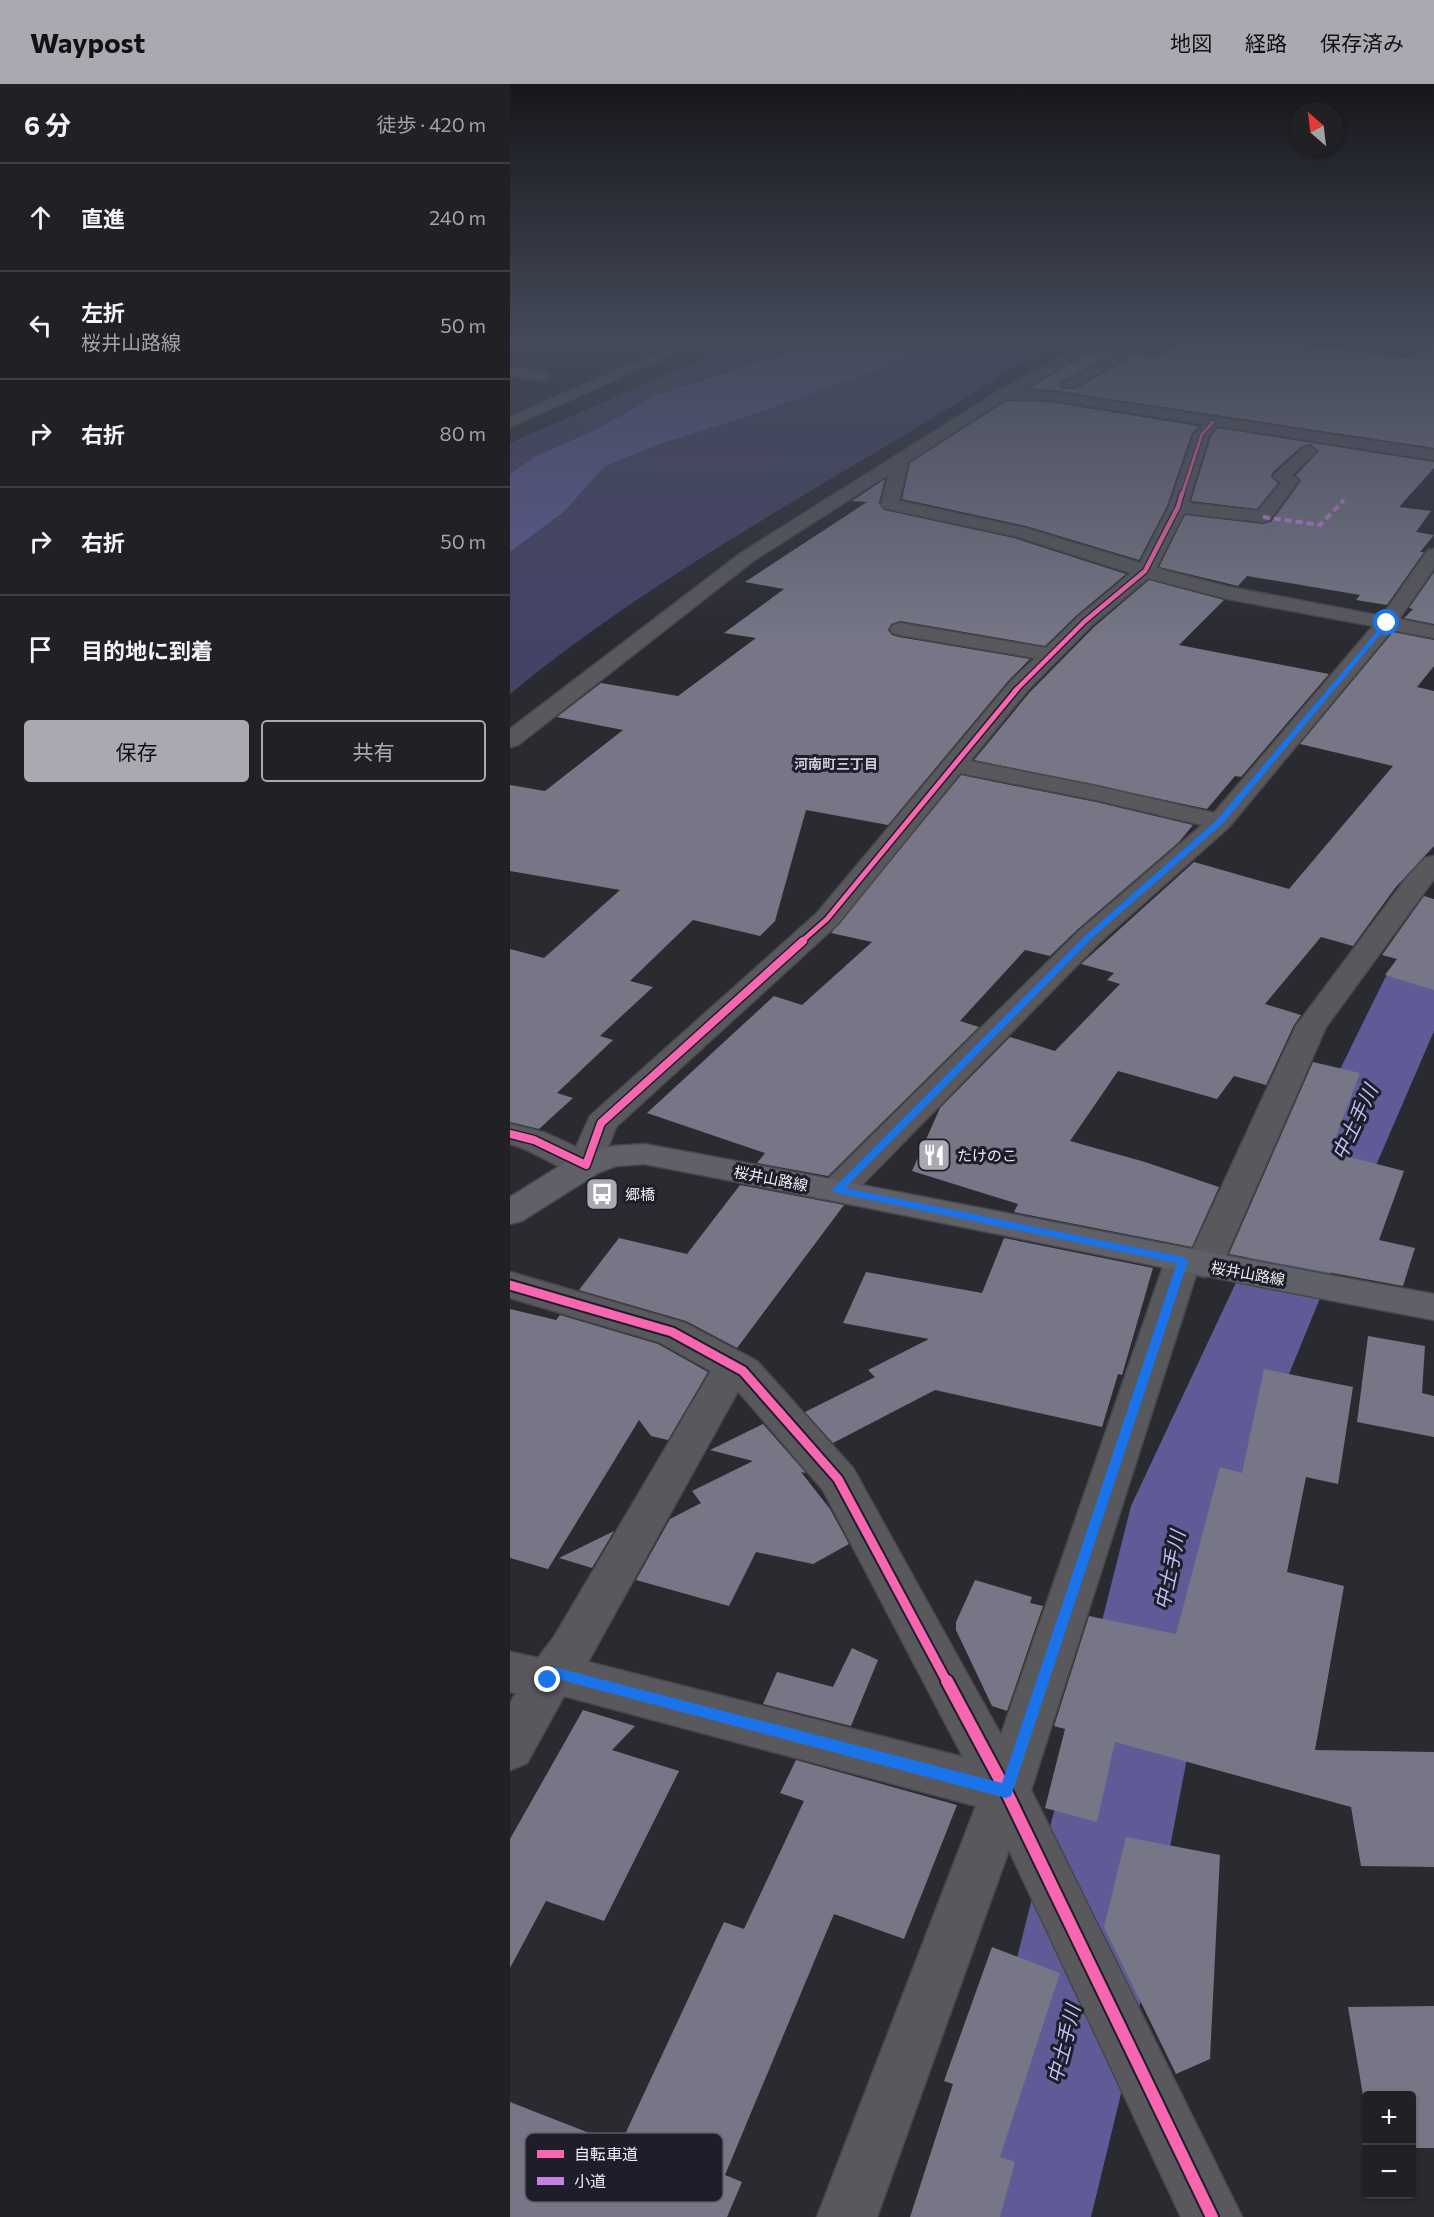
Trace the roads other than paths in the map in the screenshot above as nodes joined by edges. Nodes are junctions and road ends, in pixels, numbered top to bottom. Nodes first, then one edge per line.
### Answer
1 (931, 442) edge
2 (1200, 442) edge
3 (1344, 442) edge
4 (1309, 451) dead end
5 (1434, 455) edge
6 (900, 461) junction
7 (1178, 507) junction
8 (1434, 554) edge
9 (1145, 571) junction
10 (1387, 623) junction
11 (900, 629) dead end
12 (1434, 632) edge
13 (1051, 655) junction
14 (510, 740) edge
15 (954, 765) junction
16 (1220, 822) junction
17 (1426, 879) edge
18 (510, 1134) edge
19 (586, 1165) junction
20 (837, 1190) junction
21 (510, 1213) edge
22 (1194, 1263) junction
23 (510, 1285) edge
24 (1434, 1307) edge
25 (734, 1365) junction
26 (537, 1675) edge
27 (510, 1748) edge
28 (1006, 1791) junction
29 (847, 2217) edge
30 (1212, 2217) edge

1 - 6 street
2 - 7 street
3 - 5 street
4 - 7 street
6 - 9 street
6 - 14 street
7 - 9 street
8 - 10 street
9 - 10 street
9 - 13 street
10 - 12 street
10 - 16 street
11 - 13 street
13 - 15 street
15 - 16 street
15 - 19 street
16 - 20 street
17 - 22 street
18 - 19 street
19 - 20 main road, 桜井山路線
19 - 21 main road, 桜井山路線
20 - 22 main road, 桜井山路線
22 - 24 main road, 桜井山路線
22 - 28 street
23 - 25 street
25 - 26 street
25 - 28 street
26 - 27 street
26 - 28 street
28 - 29 street
28 - 30 street

